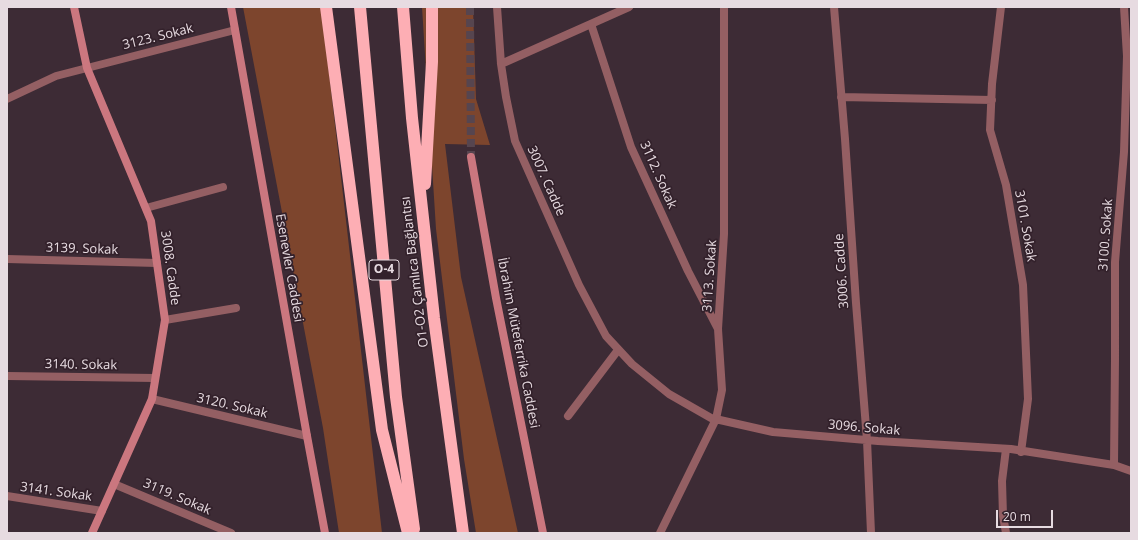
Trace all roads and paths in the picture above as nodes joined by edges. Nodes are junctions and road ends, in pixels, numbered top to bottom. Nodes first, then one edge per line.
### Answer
1 (74, 7) edge
2 (231, 7) edge
3 (326, 7) edge
4 (360, 7) edge
5 (403, 7) edge
6 (432, 7) edge
7 (497, 7) edge
8 (629, 7) edge
9 (724, 7) edge
10 (834, 7) edge
11 (1001, 7) edge
12 (1124, 7) edge
13 (591, 24) junction
14 (235, 30) junction
15 (501, 64) junction
16 (87, 68) junction
17 (841, 97) junction
18 (7, 99) edge
19 (992, 100) junction
20 (471, 157) tunnel mouth
21 (223, 187) dead end
22 (146, 208) junction
23 (423, 219) junction
24 (7, 259) edge
25 (157, 263) junction
26 (236, 308) dead end
27 (165, 320) junction
28 (718, 329) junction
29 (618, 350) junction
30 (7, 376) edge
31 (155, 378) junction
32 (152, 399) junction
33 (568, 416) dead end
34 (716, 419) junction
35 (307, 436) junction
36 (867, 440) junction
37 (1006, 449) junction
38 (1021, 452) junction
39 (1114, 465) junction
40 (1131, 471) edge
41 (114, 484) junction
42 (7, 496) edge
43 (102, 511) junction
44 (92, 533) edge
45 (231, 533) edge
46 (325, 533) edge
47 (408, 533) edge
48 (414, 533) edge
49 (463, 533) edge
50 (543, 533) edge
51 (660, 533) edge
52 (871, 533) edge
53 (1006, 533) edge

1 - 16 main road, 3008. Cadde
2 - 14 main road, Esenevler Caddesi
3 - 47 highway
4 - 48 highway, O-4
5 - 23 highway, O1-O2 Çamlıca Bağlantısı
6 - 23 highway
7 - 15 street, 3007. Cadde
8 - 13 street
9 - 28 street, 3113. Sokak
10 - 17 street, 3006. Cadde
11 - 19 street, 3101. Sokak
12 - 39 street, 3100. Sokak
13 - 15 street
13 - 28 street, 3112. Sokak
14 - 16 street, 3123. Sokak
14 - 35 main road, Esenevler Caddesi
15 - 29 street, 3007. Cadde
16 - 18 street, 3123. Sokak
16 - 22 main road, 3008. Cadde
17 - 19 street
17 - 36 street, 3006. Cadde
19 - 38 street, 3101. Sokak
20 - 50 main road, İbrahim Müteferrika Caddesi
21 - 22 street
22 - 25 main road, 3008. Cadde
23 - 49 highway, O1-O2 Çamlıca Bağlantısı
24 - 25 street, 3139. Sokak
25 - 27 main road, 3008. Cadde
26 - 27 street
27 - 31 main road, 3008. Cadde
28 - 34 street, 3113. Sokak
29 - 33 street
29 - 34 street, 3096. Sokak
30 - 31 street, 3140. Sokak
31 - 32 main road, 3008. Cadde
32 - 35 street, 3120. Sokak
32 - 41 main road, 3008. Cadde
34 - 36 street, 3096. Sokak
34 - 51 street, 3113. Sokak
35 - 46 main road, Esenevler Caddesi
36 - 37 street, 3096. Sokak
36 - 52 street, 3006. Cadde
37 - 38 street, 3096. Sokak
37 - 53 street
38 - 39 street, 3096. Sokak
39 - 40 street, 3096. Sokak
41 - 43 main road, 3008. Cadde
41 - 45 street, 3119. Sokak
42 - 43 street, 3141. Sokak
43 - 44 main road, 3008. Cadde

